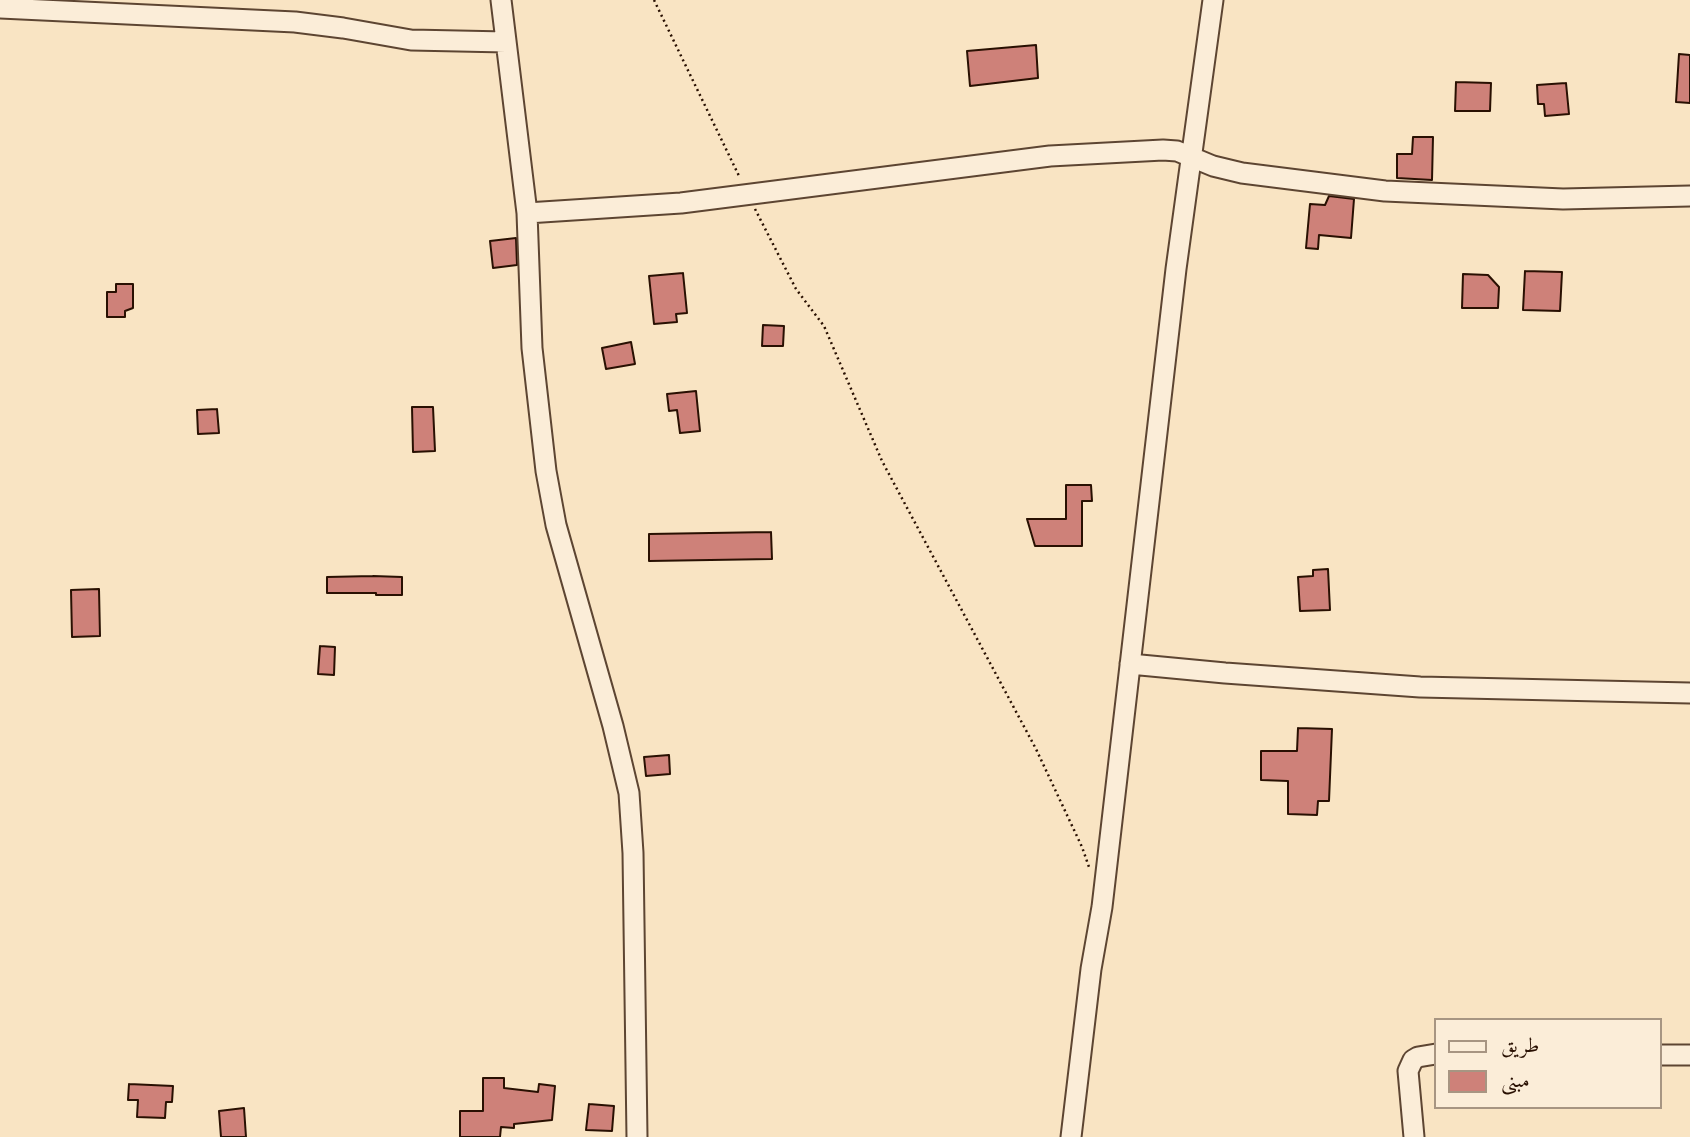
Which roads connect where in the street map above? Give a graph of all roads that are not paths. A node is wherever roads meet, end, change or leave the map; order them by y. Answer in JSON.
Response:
{"nodes":[{"id":1,"x":501,"y":0,"type":"edge"},
{"id":2,"x":1213,"y":0,"type":"edge"},
{"id":3,"x":0,"y":8,"type":"edge"},
{"id":4,"x":506,"y":42,"type":"junction"},
{"id":5,"x":1193,"y":156,"type":"junction"},
{"id":6,"x":1690,"y":196,"type":"edge"},
{"id":7,"x":527,"y":213,"type":"junction"},
{"id":8,"x":1130,"y":664,"type":"junction"},
{"id":9,"x":1690,"y":693,"type":"edge"},
{"id":10,"x":1434,"y":1054,"type":"edge"},
{"id":11,"x":1662,"y":1055,"type":"edge"},
{"id":12,"x":1690,"y":1055,"type":"edge"},
{"id":13,"x":637,"y":1137,"type":"edge"},
{"id":14,"x":1070,"y":1137,"type":"edge"},
{"id":15,"x":1414,"y":1137,"type":"edge"}],
"edges":[{"from":1,"to":4,"type":"street"},
{"from":2,"to":5,"type":"street"},
{"from":3,"to":4,"type":"street"},
{"from":4,"to":7,"type":"street"},
{"from":5,"to":6,"type":"street"},
{"from":5,"to":7,"type":"street"},
{"from":5,"to":8,"type":"street"},
{"from":7,"to":13,"type":"street"},
{"from":8,"to":9,"type":"street"},
{"from":8,"to":14,"type":"street"},
{"from":10,"to":15,"type":"street"},
{"from":11,"to":12,"type":"street"}]}
